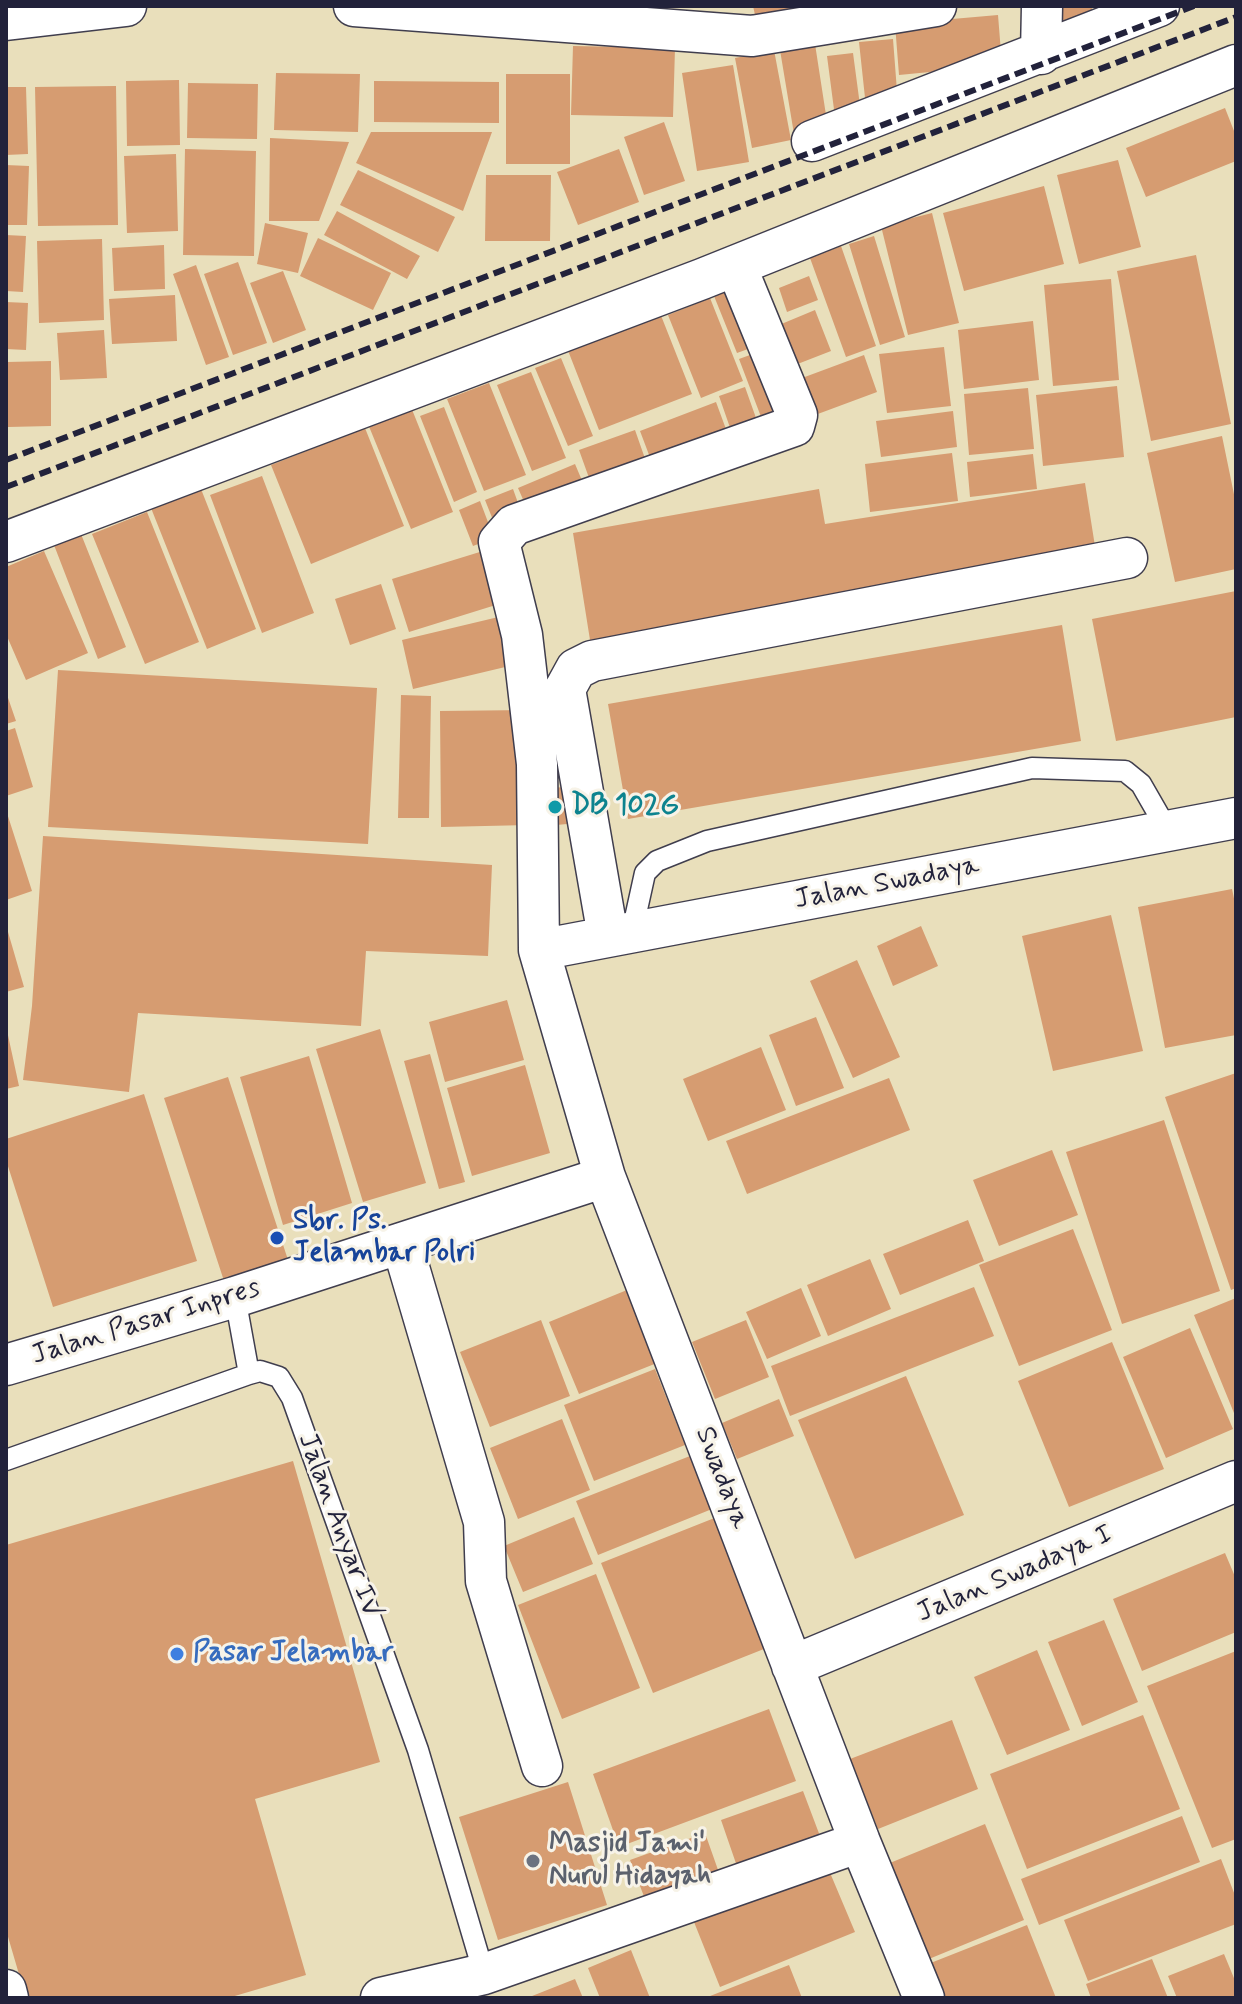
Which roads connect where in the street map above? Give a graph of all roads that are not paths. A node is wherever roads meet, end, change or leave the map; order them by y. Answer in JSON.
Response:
{"nodes":[{"id":1,"x":126,"y":6,"type":"edge"},
{"id":2,"x":354,"y":6,"type":"edge"},
{"id":3,"x":936,"y":6,"type":"edge"},
{"id":4,"x":1042,"y":6,"type":"edge"},
{"id":5,"x":1159,"y":6,"type":"edge"},
{"id":6,"x":6,"y":20,"type":"edge"},
{"id":7,"x":1041,"y":54,"type":"junction"},
{"id":8,"x":1236,"y":65,"type":"edge"},
{"id":9,"x":812,"y":141,"type":"dead end"},
{"id":10,"x":736,"y":266,"type":"junction"},
{"id":11,"x":6,"y":542,"type":"edge"},
{"id":12,"x":1127,"y":558,"type":"dead end"},
{"id":13,"x":1236,"y":818,"type":"edge"},
{"id":14,"x":1168,"y":831,"type":"junction"},
{"id":15,"x":620,"y":934,"type":"junction"},
{"id":16,"x":539,"y":950,"type":"junction"},
{"id":17,"x":605,"y":1177,"type":"junction"},
{"id":18,"x":402,"y":1244,"type":"junction"},
{"id":19,"x":235,"y":1297,"type":"junction"},
{"id":20,"x":6,"y":1365,"type":"edge"},
{"id":21,"x":249,"y":1374,"type":"junction"},
{"id":22,"x":6,"y":1460,"type":"edge"},
{"id":23,"x":1236,"y":1481,"type":"edge"},
{"id":24,"x":792,"y":1666,"type":"junction"},
{"id":25,"x":542,"y":1766,"type":"dead end"},
{"id":26,"x":860,"y":1842,"type":"junction"},
{"id":27,"x":489,"y":1986,"type":"edge"},
{"id":28,"x":6,"y":1990,"type":"edge"},
{"id":29,"x":8,"y":1998,"type":"edge"},
{"id":30,"x":381,"y":1998,"type":"edge"},
{"id":31,"x":924,"y":1998,"type":"edge"}],
"edges":[{"from":1,"to":6,"type":"street"},
{"from":2,"to":3,"type":"street"},
{"from":4,"to":7,"type":"street"},
{"from":5,"to":7,"type":"street"},
{"from":7,"to":9,"type":"street"},
{"from":8,"to":10,"type":"street"},
{"from":10,"to":11,"type":"street"},
{"from":10,"to":16,"type":"street","name":"Swadaya"},
{"from":12,"to":15,"type":"street"},
{"from":13,"to":14,"type":"street","name":"Jalan Swadaya"},
{"from":14,"to":15,"type":"street","name":"Jalan Swadaya"},
{"from":14,"to":15,"type":"lane"},
{"from":15,"to":16,"type":"street","name":"Jalan Swadaya"},
{"from":16,"to":17,"type":"street","name":"Swadaya"},
{"from":17,"to":18,"type":"street","name":"Jalan Pasar Inpres"},
{"from":17,"to":24,"type":"street","name":"Swadaya"},
{"from":18,"to":19,"type":"street","name":"Jalan Pasar Inpres"},
{"from":18,"to":25,"type":"street"},
{"from":19,"to":20,"type":"street","name":"Jalan Pasar Inpres"},
{"from":19,"to":21,"type":"lane"},
{"from":21,"to":22,"type":"lane"},
{"from":21,"to":27,"type":"lane","name":"Jalan Anyar IV"},
{"from":23,"to":24,"type":"street","name":"Jalan Swadaya I"},
{"from":24,"to":26,"type":"street","name":"Swadaya"},
{"from":26,"to":27,"type":"street"},
{"from":26,"to":31,"type":"street","name":"Swadaya"},
{"from":27,"to":30,"type":"street"},
{"from":28,"to":29,"type":"street"}]}
